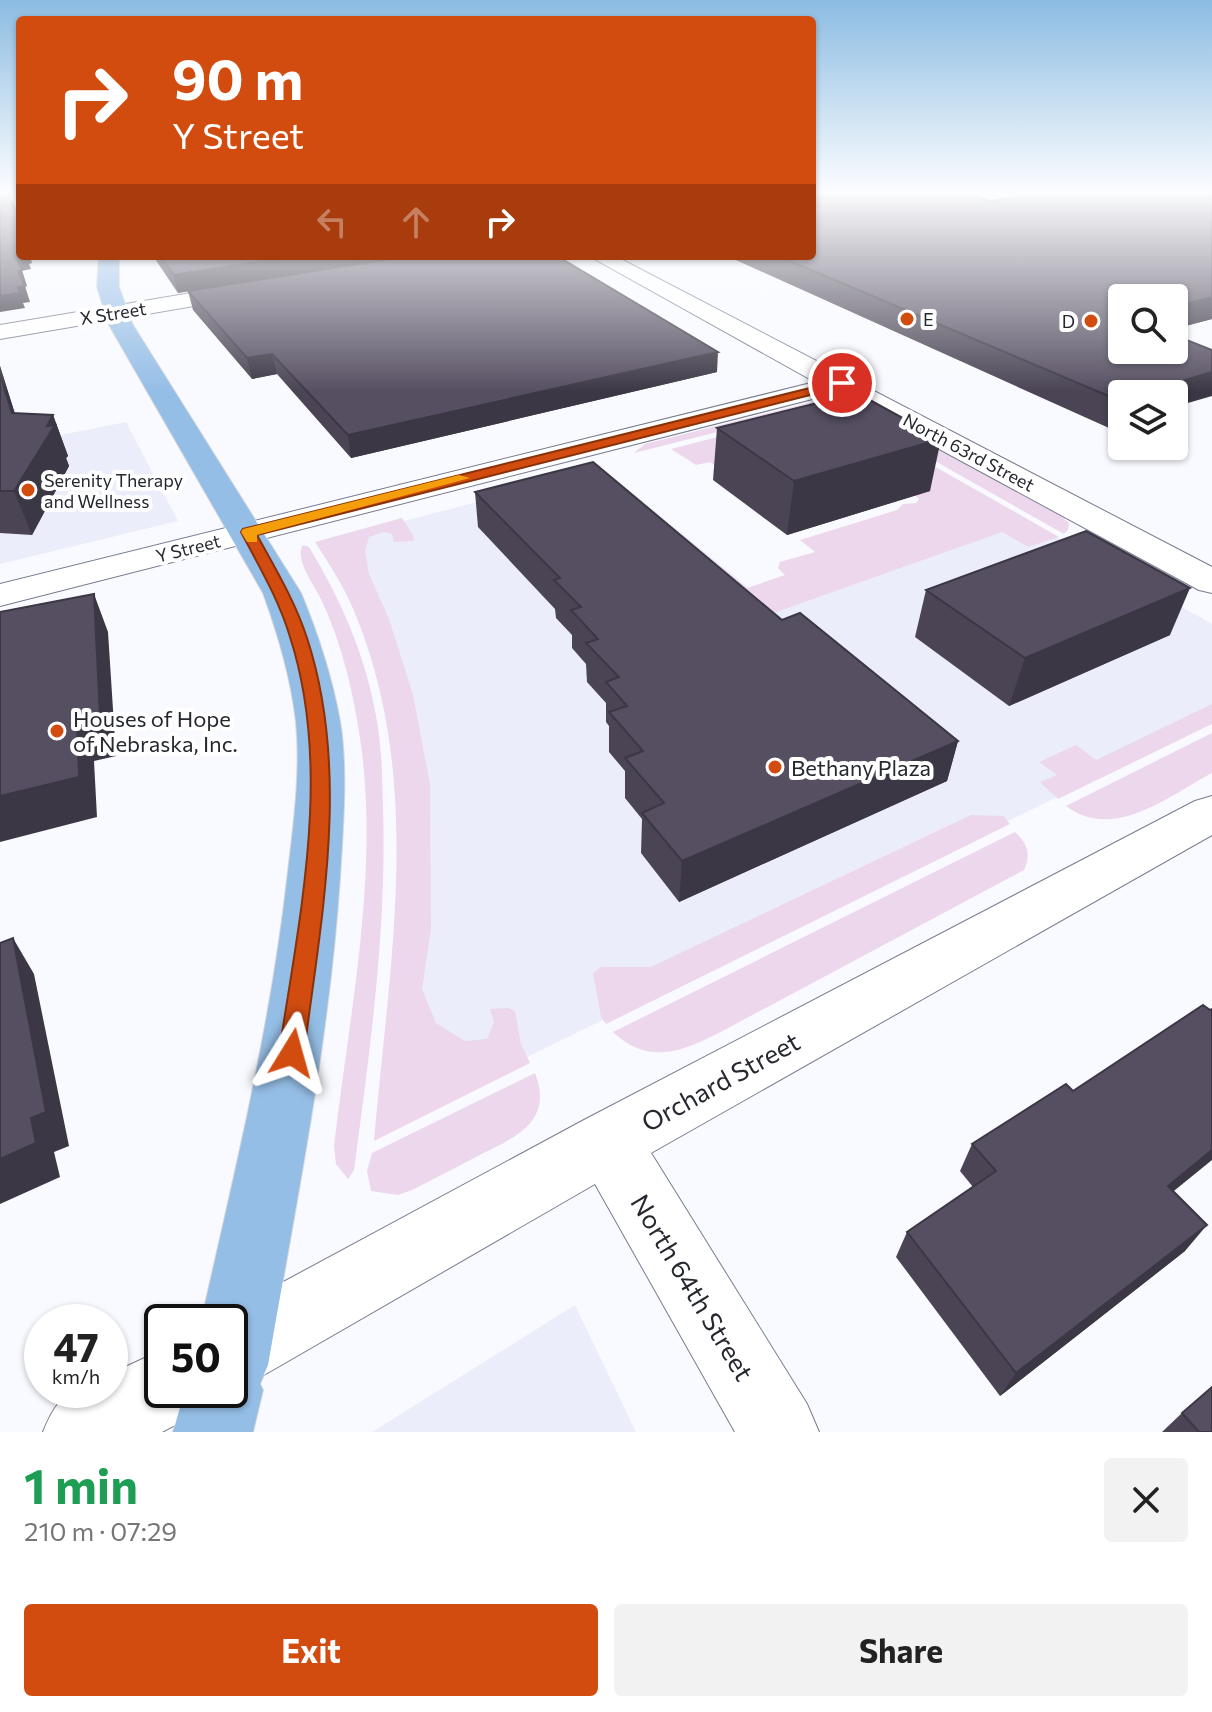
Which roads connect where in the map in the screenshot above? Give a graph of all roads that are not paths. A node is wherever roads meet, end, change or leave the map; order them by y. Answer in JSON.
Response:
{"nodes":[{"id":1,"x":109,"y":260,"type":"edge"},
{"id":2,"x":607,"y":260,"type":"edge"},
{"id":3,"x":269,"y":287,"type":"edge"},
{"id":4,"x":116,"y":313,"type":"junction"},
{"id":5,"x":0,"y":332,"type":"edge"},
{"id":6,"x":842,"y":383,"type":"junction"},
{"id":7,"x":248,"y":532,"type":"junction"},
{"id":8,"x":1212,"y":582,"type":"edge"},
{"id":9,"x":0,"y":595,"type":"edge"},
{"id":10,"x":1212,"y":813,"type":"edge"},
{"id":11,"x":607,"y":1142,"type":"junction"},
{"id":12,"x":241,"y":1304,"type":"edge"},
{"id":13,"x":248,"y":1353,"type":"edge"},
{"id":14,"x":144,"y":1399,"type":"edge"},
{"id":15,"x":219,"y":1408,"type":"edge"},
{"id":16,"x":83,"y":1432,"type":"edge"},
{"id":17,"x":213,"y":1432,"type":"edge"},
{"id":18,"x":779,"y":1432,"type":"edge"}],
"edges":[{"from":1,"to":4,"type":"main road"},
{"from":2,"to":6,"type":"street","name":"North 63rd Street"},
{"from":3,"to":4,"type":"street","name":"X Street"},
{"from":4,"to":5,"type":"street","name":"X Street"},
{"from":4,"to":7,"type":"main road"},
{"from":6,"to":7,"type":"street","name":"Y Street"},
{"from":6,"to":8,"type":"street","name":"North 63rd Street"},
{"from":7,"to":9,"type":"street","name":"Y Street"},
{"from":7,"to":12,"type":"main road"},
{"from":10,"to":11,"type":"street","name":"Orchard Street"},
{"from":11,"to":13,"type":"street","name":"Orchard Street"},
{"from":11,"to":18,"type":"street","name":"North 64th Street"},
{"from":14,"to":16,"type":"street"},
{"from":15,"to":17,"type":"main road"}]}
